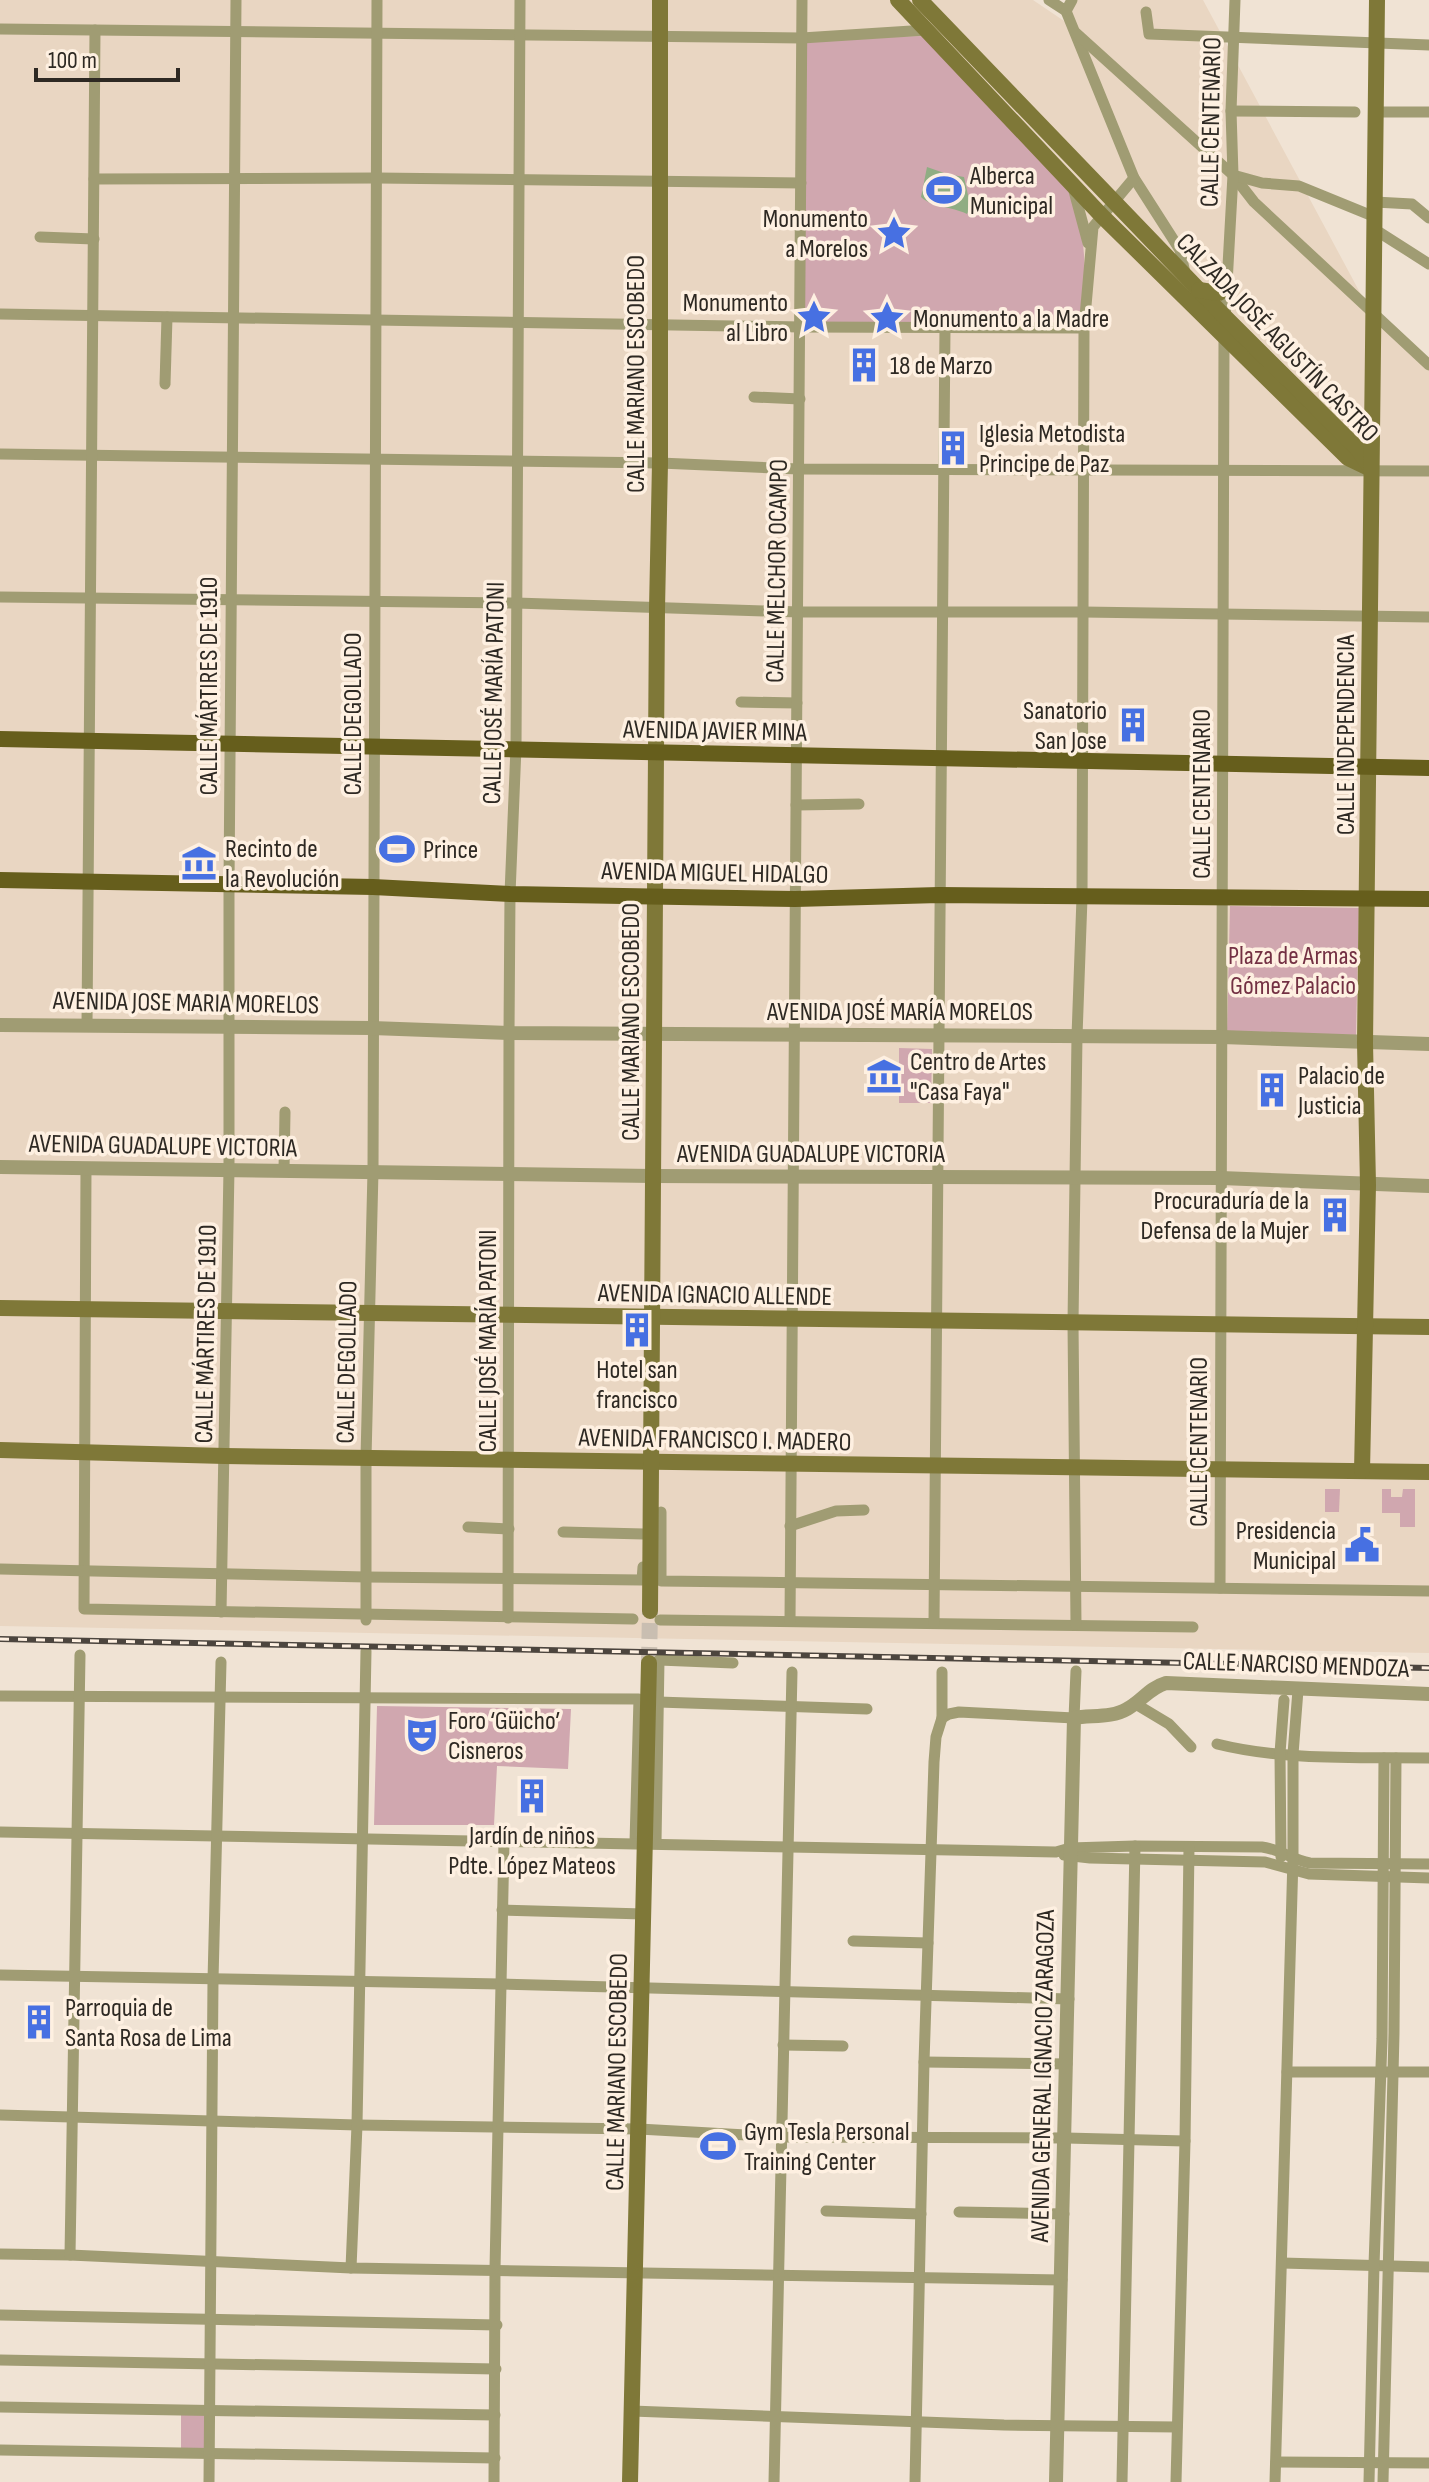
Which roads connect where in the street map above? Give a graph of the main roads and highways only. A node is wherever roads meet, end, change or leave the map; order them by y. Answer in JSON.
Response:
{"nodes":[{"id":1,"x":660,"y":0,"type":"edge"},
{"id":2,"x":898,"y":0,"type":"edge"},
{"id":3,"x":920,"y":0,"type":"edge"},
{"id":4,"x":1377,"y":0,"type":"edge"},
{"id":5,"x":1192,"y":283,"type":"junction"},
{"id":6,"x":1226,"y":287,"type":"road end"},
{"id":7,"x":1247,"y":339,"type":"junction"},
{"id":8,"x":1244,"y":357,"type":"junction"},
{"id":9,"x":1371,"y":469,"type":"junction"},
{"id":10,"x":0,"y":739,"type":"edge"},
{"id":11,"x":657,"y":754,"type":"junction"},
{"id":12,"x":1368,"y":767,"type":"junction"},
{"id":13,"x":1429,"y":768,"type":"edge"},
{"id":14,"x":0,"y":880,"type":"edge"},
{"id":15,"x":655,"y":896,"type":"junction"},
{"id":16,"x":1369,"y":899,"type":"junction"},
{"id":17,"x":1429,"y":899,"type":"edge"},
{"id":18,"x":0,"y":1308,"type":"edge"},
{"id":19,"x":653,"y":1318,"type":"junction"},
{"id":20,"x":1365,"y":1326,"type":"junction"},
{"id":21,"x":1429,"y":1327,"type":"edge"},
{"id":22,"x":0,"y":1450,"type":"edge"},
{"id":23,"x":648,"y":1462,"type":"junction"},
{"id":24,"x":1362,"y":1471,"type":"junction"},
{"id":25,"x":1429,"y":1472,"type":"edge"},
{"id":26,"x":655,"y":1616,"type":"tunnel mouth"},
{"id":27,"x":654,"y":1661,"type":"tunnel mouth"},
{"id":28,"x":630,"y":2482,"type":"edge"}],
"edges":[{"from":1,"to":11,"type":"main road","name":"CALLE MARIANO ESCOBEDO"},
{"from":2,"to":8,"type":"main road","name":"CALZADA JOSÉ AGUSTÍN CASTRO"},
{"from":3,"to":5,"type":"main road","name":"CALZADA JOSÉ AGUSTÍN CASTRO"},
{"from":4,"to":9,"type":"main road","name":"CALLE INDEPENDENCIA"},
{"from":5,"to":6,"type":"main road"},
{"from":5,"to":7,"type":"main road","name":"CALZADA JOSÉ AGUSTÍN CASTRO"},
{"from":7,"to":8,"type":"main road"},
{"from":7,"to":9,"type":"main road","name":"CALZADA JOSÉ AGUSTÍN CASTRO"},
{"from":8,"to":9,"type":"main road","name":"CALZADA JOSÉ AGUSTÍN CASTRO"},
{"from":9,"to":12,"type":"main road","name":"CALLE INDEPENDENCIA"},
{"from":10,"to":11,"type":"main road","name":"AVENIDA JAVIER MINA"},
{"from":11,"to":12,"type":"main road","name":"AVENIDA JAVIER MINA"},
{"from":11,"to":15,"type":"main road","name":"CALLE MARIANO ESCOBEDO"},
{"from":12,"to":13,"type":"main road","name":"AVENIDA JAVIER MINA"},
{"from":12,"to":16,"type":"main road","name":"CALLE INDEPENDENCIA"},
{"from":14,"to":15,"type":"main road","name":"AVENIDA MIGUEL HIDALGO"},
{"from":15,"to":16,"type":"main road","name":"AVENIDA MIGUEL HIDALGO"},
{"from":15,"to":19,"type":"main road","name":"CALLE MARIANO ESCOBEDO"},
{"from":16,"to":17,"type":"main road","name":"AVENIDA MIGUEL HIDALGO"},
{"from":16,"to":20,"type":"main road","name":"CALLE INDEPENDENCIA"},
{"from":18,"to":19,"type":"main road","name":"AVENIDA IGNACIO ALLENDE"},
{"from":19,"to":20,"type":"main road","name":"AVENIDA IGNACIO ALLENDE"},
{"from":19,"to":23,"type":"main road","name":"CALLE MARIANO ESCOBEDO"},
{"from":20,"to":21,"type":"main road","name":"AVENIDA IGNACIO ALLENDE"},
{"from":20,"to":24,"type":"main road","name":"CALLE INDEPENDENCIA"},
{"from":22,"to":23,"type":"main road","name":"AVENIDA FRANCISCO I. MADERO"},
{"from":23,"to":24,"type":"main road","name":"AVENIDA FRANCISCO I. MADERO"},
{"from":23,"to":26,"type":"main road","name":"CALLE MARIANO ESCOBEDO"},
{"from":24,"to":25,"type":"main road","name":"AVENIDA FRANCISCO I. MADERO"},
{"from":27,"to":28,"type":"main road","name":"CALLE MARIANO ESCOBEDO"}]}
